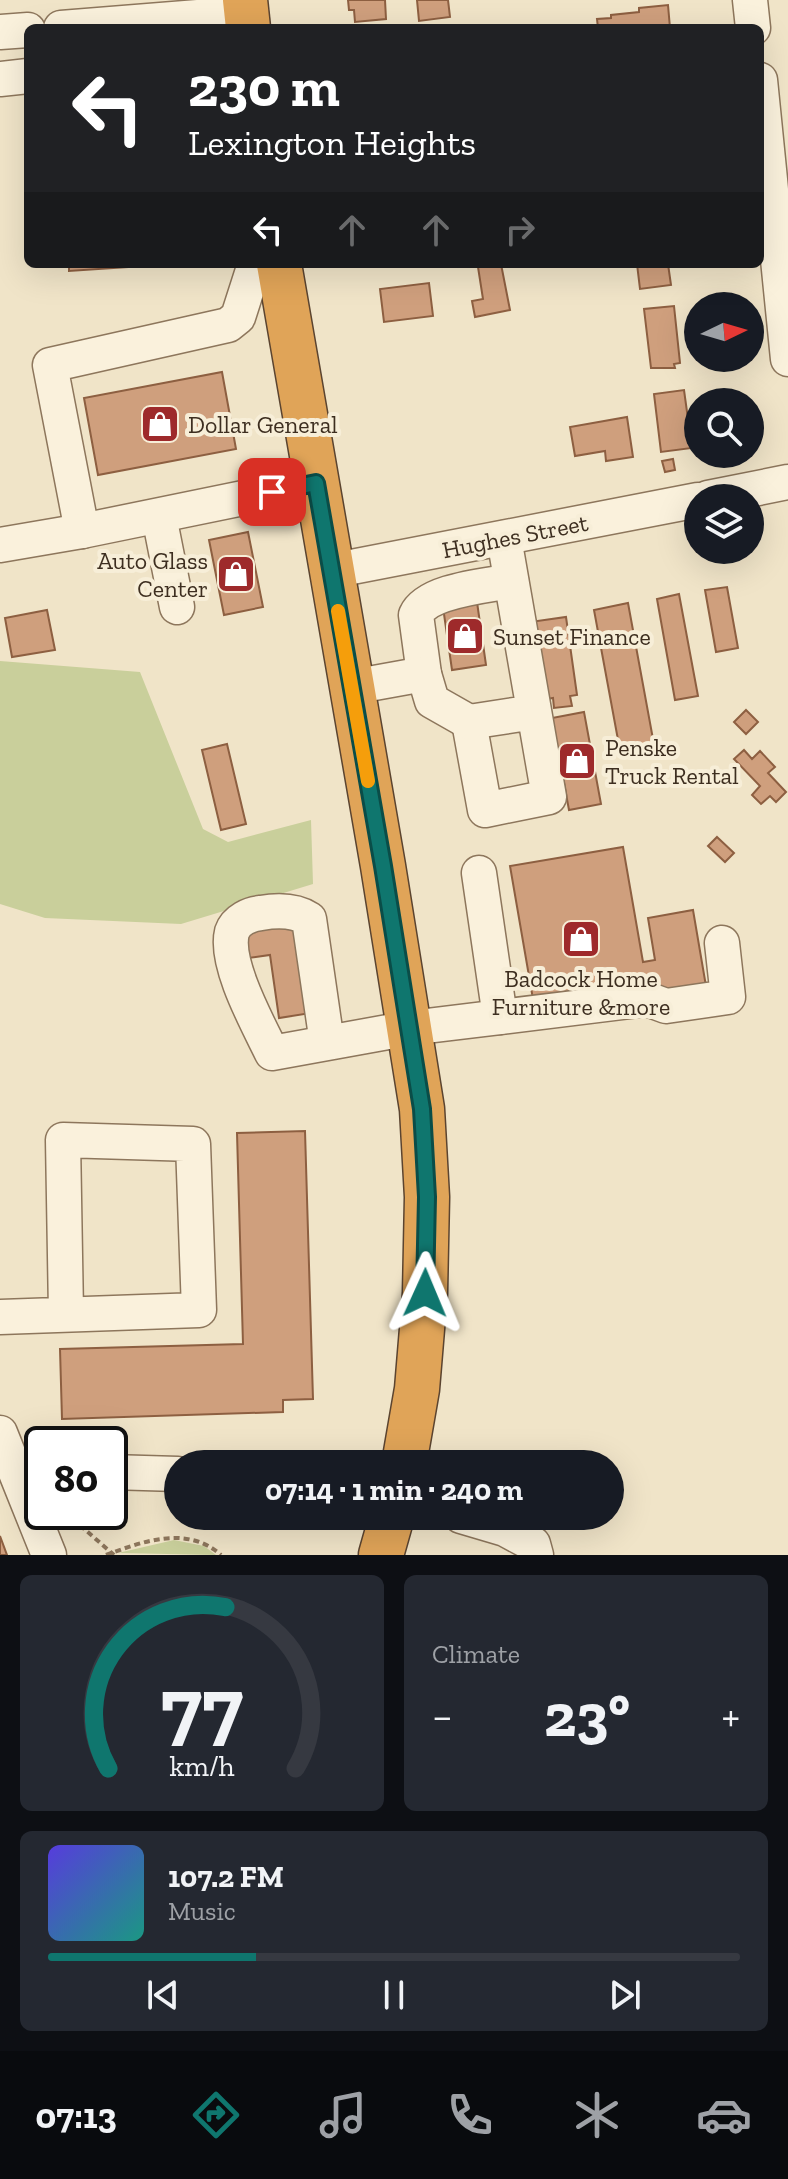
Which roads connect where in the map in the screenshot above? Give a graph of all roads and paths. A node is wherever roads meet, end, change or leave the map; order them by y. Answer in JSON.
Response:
{"nodes":[{"id":1,"x":67,"y":0,"type":"edge"},
{"id":2,"x":750,"y":0,"type":"edge"},
{"id":3,"x":247,"y":14,"type":"edge"},
{"id":4,"x":123,"y":17,"type":"edge"},
{"id":5,"x":67,"y":24,"type":"edge"},
{"id":6,"x":87,"y":24,"type":"edge"},
{"id":7,"x":753,"y":24,"type":"edge"},
{"id":8,"x":24,"y":30,"type":"edge"},
{"id":9,"x":0,"y":32,"type":"edge"},
{"id":10,"x":24,"y":76,"type":"edge"},
{"id":11,"x":0,"y":79,"type":"edge"},
{"id":12,"x":764,"y":120,"type":"edge"},
{"id":13,"x":254,"y":268,"type":"edge"},
{"id":14,"x":280,"y":268,"type":"edge"},
{"id":15,"x":788,"y":359,"type":"edge"},
{"id":16,"x":788,"y":482,"type":"edge"},
{"id":17,"x":316,"y":483,"type":"junction"},
{"id":18,"x":764,"y":487,"type":"edge"},
{"id":19,"x":684,"y":503,"type":"edge"},
{"id":20,"x":159,"y":516,"type":"junction"},
{"id":21,"x":82,"y":531,"type":"junction"},
{"id":22,"x":504,"y":538,"type":"junction"},
{"id":23,"x":0,"y":545,"type":"edge"},
{"id":24,"x":331,"y":571,"type":"junction"},
{"id":25,"x":511,"y":581,"type":"junction"},
{"id":26,"x":177,"y":607,"type":"dead end"},
{"id":27,"x":424,"y":674,"type":"junction"},
{"id":28,"x":352,"y":687,"type":"junction"},
{"id":29,"x":534,"y":712,"type":"junction"},
{"id":30,"x":469,"y":722,"type":"junction"},
{"id":31,"x":479,"y":873,"type":"dead end"},
{"id":32,"x":722,"y":943,"type":"dead end"},
{"id":33,"x":500,"y":1017,"type":"junction"},
{"id":34,"x":410,"y":1028,"type":"junction"},
{"id":35,"x":327,"y":1043,"type":"dead end"},
{"id":36,"x":66,"y":1313,"type":"junction"},
{"id":37,"x":0,"y":1317,"type":"edge"},
{"id":38,"x":0,"y":1433,"type":"edge"},
{"id":39,"x":406,"y":1450,"type":"edge"},
{"id":40,"x":19,"y":1471,"type":"edge"},
{"id":41,"x":128,"y":1473,"type":"edge"},
{"id":42,"x":164,"y":1474,"type":"edge"},
{"id":43,"x":85,"y":1530,"type":"edge"},
{"id":44,"x":388,"y":1530,"type":"edge"},
{"id":45,"x":507,"y":1530,"type":"edge"},
{"id":46,"x":111,"y":1554,"type":"edge"},
{"id":47,"x":49,"y":1555,"type":"edge"},
{"id":48,"x":221,"y":1555,"type":"edge"},
{"id":49,"x":381,"y":1555,"type":"edge"},
{"id":50,"x":536,"y":1555,"type":"edge"}],
"edges":[{"from":1,"to":5,"type":"street"},
{"from":2,"to":7,"type":"street"},
{"from":3,"to":4,"type":"street"},
{"from":4,"to":6,"type":"street"},
{"from":8,"to":9,"type":"street"},
{"from":10,"to":11,"type":"street"},
{"from":12,"to":15,"type":"street"},
{"from":13,"to":21,"type":"street"},
{"from":14,"to":17,"type":"highway"},
{"from":16,"to":18,"type":"street"},
{"from":17,"to":20,"type":"street"},
{"from":17,"to":24,"type":"highway"},
{"from":19,"to":22,"type":"street","name":"Hughes Street"},
{"from":20,"to":21,"type":"street"},
{"from":20,"to":26,"type":"street"},
{"from":21,"to":23,"type":"street"},
{"from":22,"to":24,"type":"street","name":"Hughes Street"},
{"from":22,"to":25,"type":"street"},
{"from":24,"to":28,"type":"highway"},
{"from":25,"to":27,"type":"street"},
{"from":25,"to":29,"type":"street"},
{"from":27,"to":28,"type":"street"},
{"from":27,"to":30,"type":"street"},
{"from":28,"to":34,"type":"highway"},
{"from":29,"to":30,"type":"street"},
{"from":29,"to":30,"type":"street"},
{"from":31,"to":33,"type":"street"},
{"from":32,"to":33,"type":"street"},
{"from":33,"to":34,"type":"street"},
{"from":34,"to":35,"type":"street"},
{"from":34,"to":39,"type":"highway"},
{"from":36,"to":36,"type":"street"},
{"from":36,"to":37,"type":"street"},
{"from":38,"to":40,"type":"street"},
{"from":40,"to":47,"type":"street"},
{"from":41,"to":42,"type":"street"},
{"from":43,"to":46,"type":"path"},
{"from":44,"to":49,"type":"highway"},
{"from":45,"to":50,"type":"street"},
{"from":46,"to":48,"type":"path"}]}
